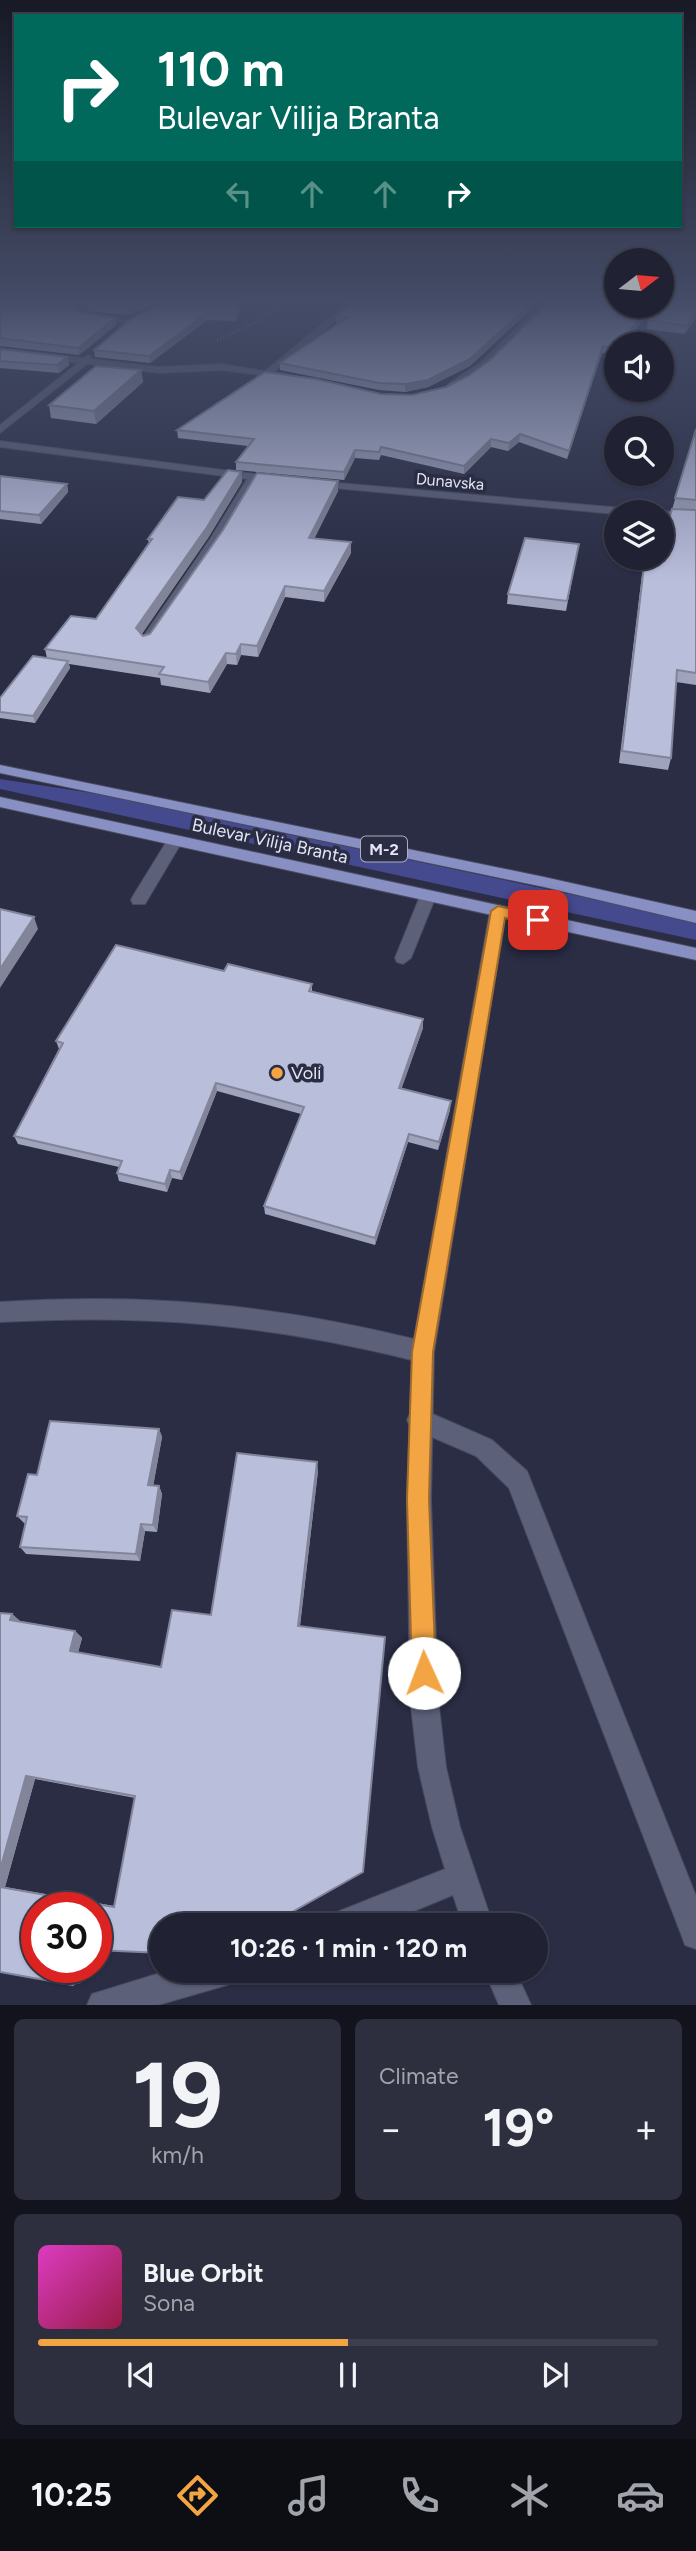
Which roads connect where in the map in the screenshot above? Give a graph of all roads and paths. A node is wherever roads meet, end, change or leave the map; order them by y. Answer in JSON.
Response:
{"nodes":[{"id":1,"x":44,"y":395,"type":"edge"},
{"id":2,"x":0,"y":430,"type":"edge"},
{"id":3,"x":0,"y":444,"type":"edge"},
{"id":4,"x":253,"y":478,"type":"junction"},
{"id":5,"x":291,"y":481,"type":"edge"},
{"id":6,"x":303,"y":483,"type":"edge"},
{"id":7,"x":604,"y":509,"type":"edge"},
{"id":8,"x":674,"y":515,"type":"edge"},
{"id":9,"x":696,"y":516,"type":"edge"},
{"id":10,"x":146,"y":641,"type":"edge"},
{"id":11,"x":0,"y":769,"type":"edge"},
{"id":12,"x":0,"y":802,"type":"edge"},
{"id":13,"x":175,"y":840,"type":"junction"},
{"id":14,"x":428,"y":896,"type":"junction"},
{"id":15,"x":139,"y":900,"type":"dead end"},
{"id":16,"x":498,"y":911,"type":"junction"},
{"id":17,"x":696,"y":917,"type":"edge"},
{"id":18,"x":696,"y":954,"type":"edge"},
{"id":19,"x":403,"y":958,"type":"dead end"},
{"id":20,"x":0,"y":1312,"type":"edge"},
{"id":21,"x":423,"y":1352,"type":"junction"},
{"id":22,"x":419,"y":1420,"type":"junction"},
{"id":23,"x":462,"y":1877,"type":"junction"},
{"id":24,"x":373,"y":1913,"type":"edge"},
{"id":25,"x":474,"y":1913,"type":"edge"},
{"id":26,"x":696,"y":1934,"type":"edge"},
{"id":27,"x":181,"y":1983,"type":"edge"},
{"id":28,"x":505,"y":1983,"type":"edge"},
{"id":29,"x":103,"y":2005,"type":"edge"},
{"id":30,"x":515,"y":2005,"type":"edge"}],
"edges":[{"from":1,"to":2,"type":"street"},
{"from":3,"to":4,"type":"street"},
{"from":4,"to":5,"type":"street"},
{"from":4,"to":10,"type":"street"},
{"from":6,"to":7,"type":"street","name":"Dunavska"},
{"from":8,"to":9,"type":"street"},
{"from":11,"to":17,"type":"main road","name":"Bulevar Vilija Branta","number":"M-2"},
{"from":12,"to":13,"type":"main road","name":"Bulevar Vilija Branta","number":"M-2"},
{"from":13,"to":14,"type":"main road","name":"Bulevar Vilija Branta","number":"M-2"},
{"from":13,"to":15,"type":"street"},
{"from":14,"to":16,"type":"main road","name":"Bulevar Vilija Branta","number":"M-2"},
{"from":14,"to":19,"type":"street"},
{"from":16,"to":18,"type":"main road","name":"Bulevar Vilija Branta","number":"M-2"},
{"from":16,"to":21,"type":"street"},
{"from":20,"to":21,"type":"street"},
{"from":21,"to":22,"type":"street"},
{"from":22,"to":23,"type":"street"},
{"from":22,"to":26,"type":"street"},
{"from":23,"to":24,"type":"street"},
{"from":23,"to":25,"type":"street"},
{"from":27,"to":29,"type":"street"},
{"from":28,"to":30,"type":"street"}]}
